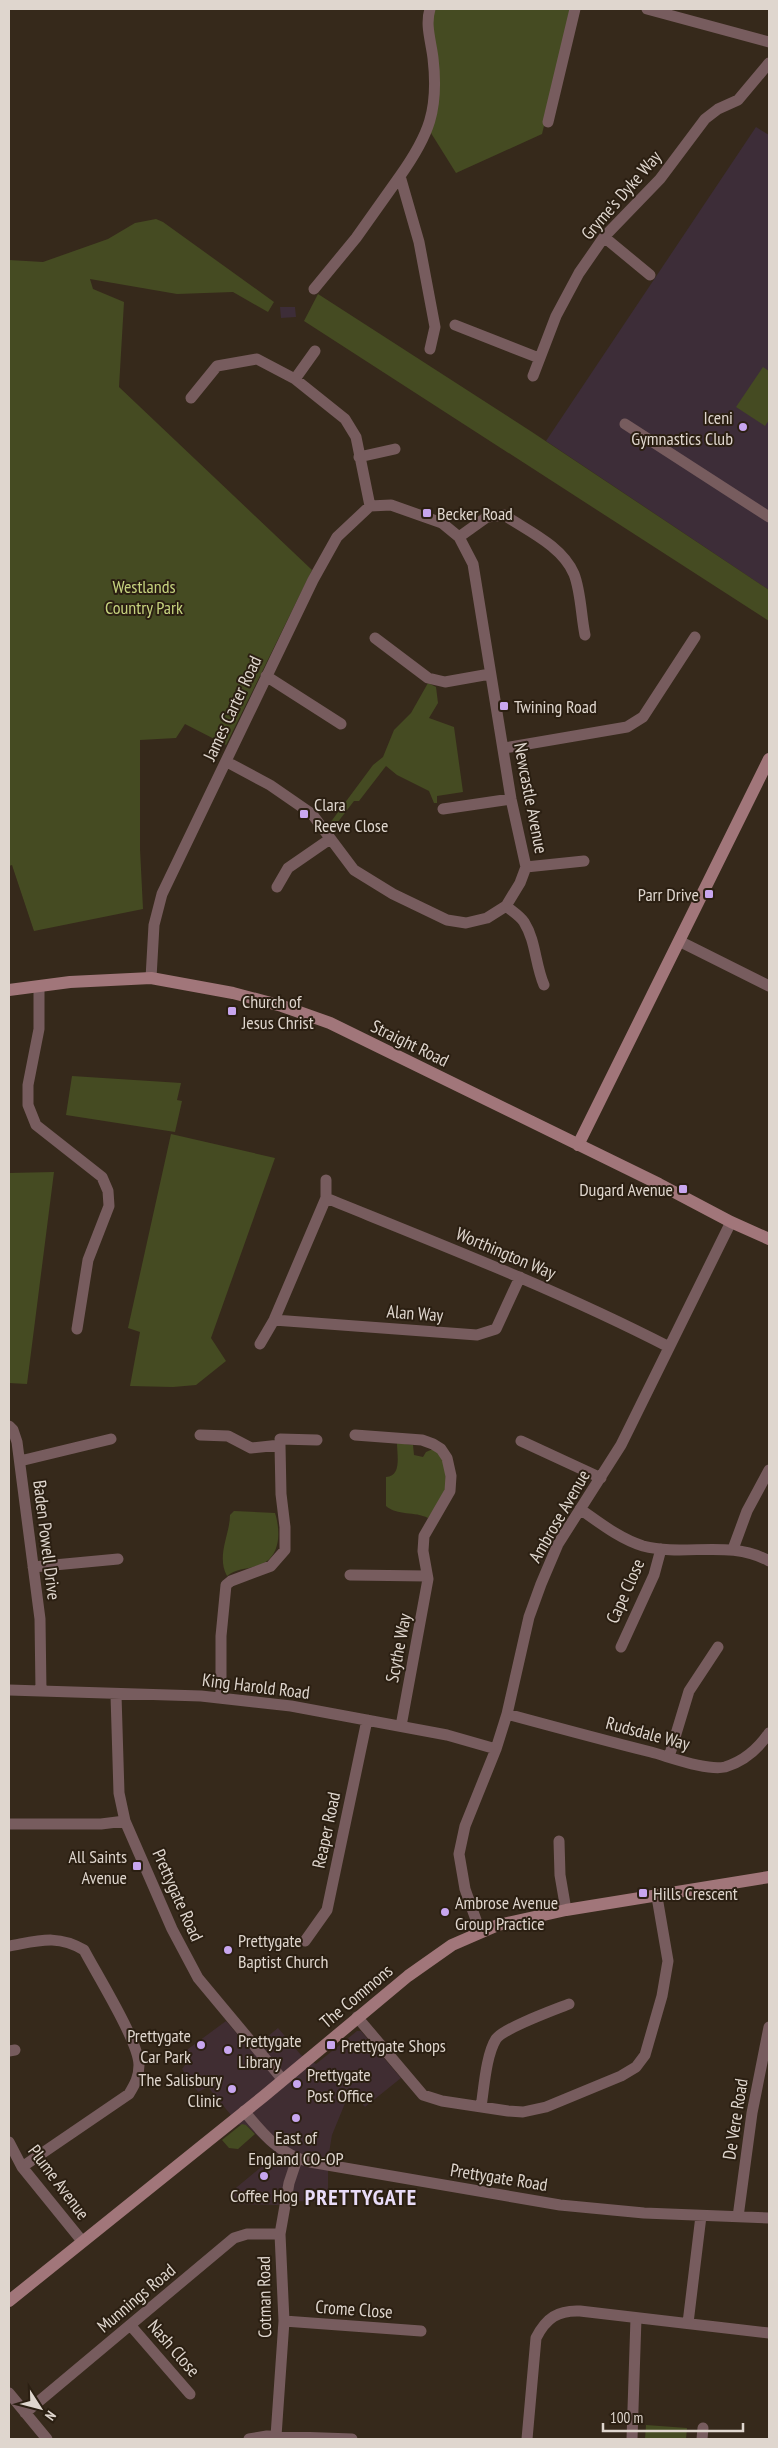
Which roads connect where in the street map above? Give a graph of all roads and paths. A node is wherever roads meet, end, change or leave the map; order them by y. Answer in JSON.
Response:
{"nodes":[{"id":1,"x":430,"y":9,"type":"edge"},
{"id":2,"x":575,"y":9,"type":"edge"},
{"id":3,"x":647,"y":9,"type":"edge"},
{"id":4,"x":769,"y":42,"type":"edge"},
{"id":5,"x":769,"y":63,"type":"edge"},
{"id":6,"x":548,"y":122,"type":"dead end"},
{"id":7,"x":400,"y":176,"type":"junction"},
{"id":8,"x":604,"y":237,"type":"junction"},
{"id":9,"x":650,"y":275,"type":"dead end"},
{"id":10,"x":314,"y":289,"type":"dead end"},
{"id":11,"x":455,"y":325,"type":"dead end"},
{"id":12,"x":430,"y":349,"type":"dead end"},
{"id":13,"x":315,"y":351,"type":"dead end"},
{"id":14,"x":539,"y":358,"type":"junction"},
{"id":15,"x":533,"y":376,"type":"dead end"},
{"id":16,"x":295,"y":379,"type":"junction"},
{"id":17,"x":191,"y":398,"type":"dead end"},
{"id":18,"x":625,"y":424,"type":"dead end"},
{"id":19,"x":395,"y":449,"type":"dead end"},
{"id":20,"x":359,"y":457,"type":"junction"},
{"id":21,"x":370,"y":506,"type":"junction"},
{"id":22,"x":769,"y":517,"type":"edge"},
{"id":23,"x":459,"y":538,"type":"junction"},
{"id":24,"x":584,"y":635,"type":"dead end"},
{"id":25,"x":374,"y":638,"type":"dead end"},
{"id":26,"x":695,"y":638,"type":"dead end"},
{"id":27,"x":490,"y":674,"type":"junction"},
{"id":28,"x":266,"y":676,"type":"junction"},
{"id":29,"x":341,"y":724,"type":"dead end"},
{"id":30,"x":504,"y":748,"type":"junction"},
{"id":31,"x":769,"y":759,"type":"edge"},
{"id":32,"x":227,"y":762,"type":"junction"},
{"id":33,"x":511,"y":798,"type":"junction"},
{"id":34,"x":443,"y":810,"type":"dead end"},
{"id":35,"x":330,"y":839,"type":"junction"},
{"id":36,"x":584,"y":861,"type":"dead end"},
{"id":37,"x":526,"y":867,"type":"junction"},
{"id":38,"x":277,"y":887,"type":"dead end"},
{"id":39,"x":506,"y":906,"type":"junction"},
{"id":40,"x":679,"y":941,"type":"junction"},
{"id":41,"x":151,"y":978,"type":"junction"},
{"id":42,"x":544,"y":985,"type":"dead end"},
{"id":43,"x":769,"y":986,"type":"edge"},
{"id":44,"x":39,"y":988,"type":"junction"},
{"id":45,"x":9,"y":990,"type":"edge"},
{"id":46,"x":578,"y":1145,"type":"junction"},
{"id":47,"x":326,"y":1180,"type":"dead end"},
{"id":48,"x":326,"y":1198,"type":"junction"},
{"id":49,"x":731,"y":1222,"type":"junction"},
{"id":50,"x":769,"y":1239,"type":"edge"},
{"id":51,"x":520,"y":1277,"type":"junction"},
{"id":52,"x":274,"y":1320,"type":"junction"},
{"id":53,"x":77,"y":1328,"type":"dead end"},
{"id":54,"x":260,"y":1344,"type":"dead end"},
{"id":55,"x":669,"y":1347,"type":"junction"},
{"id":56,"x":9,"y":1426,"type":"edge"},
{"id":57,"x":200,"y":1435,"type":"dead end"},
{"id":58,"x":355,"y":1435,"type":"dead end"},
{"id":59,"x":111,"y":1439,"type":"dead end"},
{"id":60,"x":280,"y":1439,"type":"junction"},
{"id":61,"x":318,"y":1440,"type":"dead end"},
{"id":62,"x":521,"y":1441,"type":"dead end"},
{"id":63,"x":20,"y":1461,"type":"junction"},
{"id":64,"x":769,"y":1470,"type":"edge"},
{"id":65,"x":601,"y":1478,"type":"junction"},
{"id":66,"x":580,"y":1509,"type":"junction"},
{"id":67,"x":661,"y":1549,"type":"junction"},
{"id":68,"x":733,"y":1549,"type":"junction"},
{"id":69,"x":118,"y":1559,"type":"dead end"},
{"id":70,"x":769,"y":1561,"type":"edge"},
{"id":71,"x":33,"y":1567,"type":"junction"},
{"id":72,"x":350,"y":1575,"type":"dead end"},
{"id":73,"x":428,"y":1576,"type":"junction"},
{"id":74,"x":621,"y":1647,"type":"dead end"},
{"id":75,"x":718,"y":1647,"type":"dead end"},
{"id":76,"x":9,"y":1690,"type":"edge"},
{"id":77,"x":41,"y":1691,"type":"junction"},
{"id":78,"x":116,"y":1695,"type":"junction"},
{"id":79,"x":221,"y":1698,"type":"junction"},
{"id":80,"x":507,"y":1714,"type":"junction"},
{"id":81,"x":367,"y":1720,"type":"junction"},
{"id":82,"x":401,"y":1726,"type":"junction"},
{"id":83,"x":769,"y":1733,"type":"edge"},
{"id":84,"x":496,"y":1749,"type":"junction"},
{"id":85,"x":669,"y":1757,"type":"junction"},
{"id":86,"x":125,"y":1821,"type":"junction"},
{"id":87,"x":9,"y":1824,"type":"edge"},
{"id":88,"x":559,"y":1841,"type":"dead end"},
{"id":89,"x":769,"y":1877,"type":"edge"},
{"id":90,"x":657,"y":1897,"type":"junction"},
{"id":91,"x":566,"y":1910,"type":"junction"},
{"id":92,"x":480,"y":1931,"type":"junction"},
{"id":93,"x":305,"y":1941,"type":"dead end"},
{"id":94,"x":9,"y":1946,"type":"edge"},
{"id":95,"x":569,"y":2004,"type":"dead end"},
{"id":96,"x":357,"y":2017,"type":"junction"},
{"id":97,"x":769,"y":2027,"type":"edge"},
{"id":98,"x":283,"y":2080,"type":"junction"},
{"id":99,"x":481,"y":2107,"type":"junction"},
{"id":100,"x":244,"y":2112,"type":"junction"},
{"id":101,"x":9,"y":2142,"type":"edge"},
{"id":102,"x":297,"y":2159,"type":"junction"},
{"id":103,"x":22,"y":2167,"type":"junction"},
{"id":104,"x":701,"y":2216,"type":"junction"},
{"id":105,"x":738,"y":2217,"type":"junction"},
{"id":106,"x":769,"y":2218,"type":"edge"},
{"id":107,"x":280,"y":2234,"type":"junction"},
{"id":108,"x":82,"y":2241,"type":"junction"},
{"id":109,"x":9,"y":2301,"type":"edge"},
{"id":110,"x":636,"y":2318,"type":"junction"},
{"id":111,"x":284,"y":2321,"type":"junction"},
{"id":112,"x":688,"y":2323,"type":"junction"},
{"id":113,"x":131,"y":2326,"type":"junction"},
{"id":114,"x":421,"y":2331,"type":"dead end"},
{"id":115,"x":769,"y":2333,"type":"edge"},
{"id":116,"x":9,"y":2393,"type":"edge"},
{"id":117,"x":190,"y":2394,"type":"dead end"},
{"id":118,"x":25,"y":2413,"type":"junction"},
{"id":119,"x":276,"y":2436,"type":"junction"},
{"id":120,"x":47,"y":2439,"type":"edge"},
{"id":121,"x":249,"y":2439,"type":"edge"},
{"id":122,"x":352,"y":2439,"type":"edge"},
{"id":123,"x":527,"y":2439,"type":"edge"},
{"id":124,"x":632,"y":2439,"type":"edge"}],
"edges":[{"from":1,"to":7,"type":"street"},
{"from":2,"to":6,"type":"street"},
{"from":3,"to":4,"type":"street"},
{"from":5,"to":8,"type":"street","name":"Gryme's Dyke Way"},
{"from":7,"to":10,"type":"street"},
{"from":7,"to":12,"type":"street"},
{"from":8,"to":9,"type":"street"},
{"from":8,"to":14,"type":"street","name":"Gryme's Dyke Way"},
{"from":11,"to":14,"type":"street"},
{"from":13,"to":16,"type":"street"},
{"from":14,"to":15,"type":"street","name":"Gryme's Dyke Way"},
{"from":16,"to":17,"type":"street"},
{"from":16,"to":20,"type":"street"},
{"from":18,"to":22,"type":"street"},
{"from":19,"to":20,"type":"street"},
{"from":20,"to":21,"type":"street"},
{"from":21,"to":23,"type":"street","name":"Newcastle Avenue"},
{"from":21,"to":28,"type":"street","name":"James Carter Road"},
{"from":23,"to":24,"type":"street"},
{"from":23,"to":27,"type":"street","name":"Newcastle Avenue"},
{"from":25,"to":27,"type":"street"},
{"from":26,"to":30,"type":"street"},
{"from":27,"to":30,"type":"street","name":"Newcastle Avenue"},
{"from":28,"to":29,"type":"street"},
{"from":28,"to":32,"type":"street","name":"James Carter Road"},
{"from":30,"to":33,"type":"street","name":"Newcastle Avenue"},
{"from":31,"to":40,"type":"street"},
{"from":32,"to":35,"type":"street","name":"Newcastle Avenue"},
{"from":32,"to":41,"type":"street","name":"James Carter Road"},
{"from":33,"to":34,"type":"street"},
{"from":33,"to":37,"type":"street","name":"Newcastle Avenue"},
{"from":35,"to":38,"type":"street"},
{"from":35,"to":39,"type":"street","name":"Newcastle Avenue"},
{"from":36,"to":37,"type":"street"},
{"from":37,"to":39,"type":"street","name":"Newcastle Avenue"},
{"from":39,"to":42,"type":"street"},
{"from":40,"to":43,"type":"street"},
{"from":40,"to":46,"type":"street"},
{"from":41,"to":44,"type":"street","name":"Straight Road"},
{"from":41,"to":46,"type":"street","name":"Straight Road"},
{"from":44,"to":45,"type":"street","name":"Straight Road"},
{"from":44,"to":53,"type":"street"},
{"from":46,"to":49,"type":"street","name":"Straight Road"},
{"from":47,"to":48,"type":"street"},
{"from":48,"to":51,"type":"street","name":"Worthington Way"},
{"from":48,"to":52,"type":"street"},
{"from":49,"to":50,"type":"street","name":"Straight Road"},
{"from":49,"to":55,"type":"street","name":"Ambrose Avenue"},
{"from":51,"to":52,"type":"street","name":"Alan Way"},
{"from":51,"to":55,"type":"street","name":"Worthington Way"},
{"from":52,"to":54,"type":"street"},
{"from":55,"to":65,"type":"street","name":"Ambrose Avenue"},
{"from":56,"to":63,"type":"street","name":"Baden Powell Drive"},
{"from":57,"to":60,"type":"street"},
{"from":58,"to":73,"type":"street","name":"Scythe Way"},
{"from":59,"to":63,"type":"street"},
{"from":60,"to":61,"type":"street"},
{"from":60,"to":79,"type":"street"},
{"from":62,"to":65,"type":"street"},
{"from":63,"to":71,"type":"street","name":"Baden Powell Drive"},
{"from":64,"to":68,"type":"street"},
{"from":65,"to":66,"type":"street","name":"Ambrose Avenue"},
{"from":66,"to":67,"type":"street"},
{"from":66,"to":80,"type":"street","name":"Ambrose Avenue"},
{"from":67,"to":68,"type":"street"},
{"from":67,"to":74,"type":"street","name":"Cape Close"},
{"from":68,"to":70,"type":"street"},
{"from":69,"to":71,"type":"street"},
{"from":71,"to":77,"type":"street","name":"Baden Powell Drive"},
{"from":72,"to":73,"type":"street"},
{"from":73,"to":82,"type":"street","name":"Scythe Way"},
{"from":75,"to":85,"type":"street"},
{"from":76,"to":77,"type":"street","name":"King Harold Road"},
{"from":77,"to":78,"type":"street","name":"King Harold Road"},
{"from":78,"to":79,"type":"street","name":"King Harold Road"},
{"from":78,"to":86,"type":"street","name":"Prettygate Road"},
{"from":79,"to":81,"type":"street","name":"King Harold Road"},
{"from":80,"to":84,"type":"street","name":"Ambrose Avenue"},
{"from":80,"to":85,"type":"street","name":"Rudsdale Way"},
{"from":81,"to":82,"type":"street","name":"King Harold Road"},
{"from":81,"to":93,"type":"street","name":"Reaper Road"},
{"from":82,"to":84,"type":"street","name":"King Harold Road"},
{"from":83,"to":85,"type":"street","name":"Rudsdale Way"},
{"from":84,"to":92,"type":"street","name":"Ambrose Avenue"},
{"from":86,"to":87,"type":"street"},
{"from":86,"to":98,"type":"street","name":"Prettygate Road"},
{"from":88,"to":91,"type":"street"},
{"from":89,"to":90,"type":"street","name":"The Commons"},
{"from":90,"to":91,"type":"street","name":"The Commons"},
{"from":90,"to":99,"type":"street"},
{"from":91,"to":92,"type":"street","name":"The Commons"},
{"from":92,"to":96,"type":"street","name":"The Commons"},
{"from":94,"to":103,"type":"street"},
{"from":95,"to":99,"type":"street"},
{"from":96,"to":98,"type":"street","name":"The Commons"},
{"from":96,"to":99,"type":"street"},
{"from":97,"to":105,"type":"street","name":"De Vere Road"},
{"from":98,"to":100,"type":"street","name":"The Commons"},
{"from":100,"to":102,"type":"street","name":"Prettygate Road"},
{"from":100,"to":108,"type":"street","name":"The Commons"},
{"from":101,"to":103,"type":"street","name":"Plume Avenue"},
{"from":102,"to":104,"type":"street","name":"Prettygate Road"},
{"from":102,"to":107,"type":"street","name":"Cotman Road"},
{"from":103,"to":108,"type":"street","name":"Plume Avenue"},
{"from":104,"to":105,"type":"street","name":"Prettygate Road"},
{"from":104,"to":112,"type":"street"},
{"from":105,"to":106,"type":"street","name":"Prettygate Road"},
{"from":107,"to":111,"type":"street","name":"Cotman Road"},
{"from":107,"to":113,"type":"street","name":"Munnings Road"},
{"from":108,"to":109,"type":"street","name":"The Commons"},
{"from":110,"to":112,"type":"street"},
{"from":110,"to":123,"type":"street"},
{"from":110,"to":124,"type":"street"},
{"from":111,"to":114,"type":"street","name":"Crome Close"},
{"from":111,"to":119,"type":"street","name":"Cotman Road"},
{"from":112,"to":115,"type":"street"},
{"from":113,"to":117,"type":"street","name":"Nash Close"},
{"from":113,"to":118,"type":"street","name":"Munnings Road"},
{"from":116,"to":118,"type":"street"},
{"from":118,"to":120,"type":"street"},
{"from":119,"to":121,"type":"street"},
{"from":119,"to":122,"type":"street"}]}
